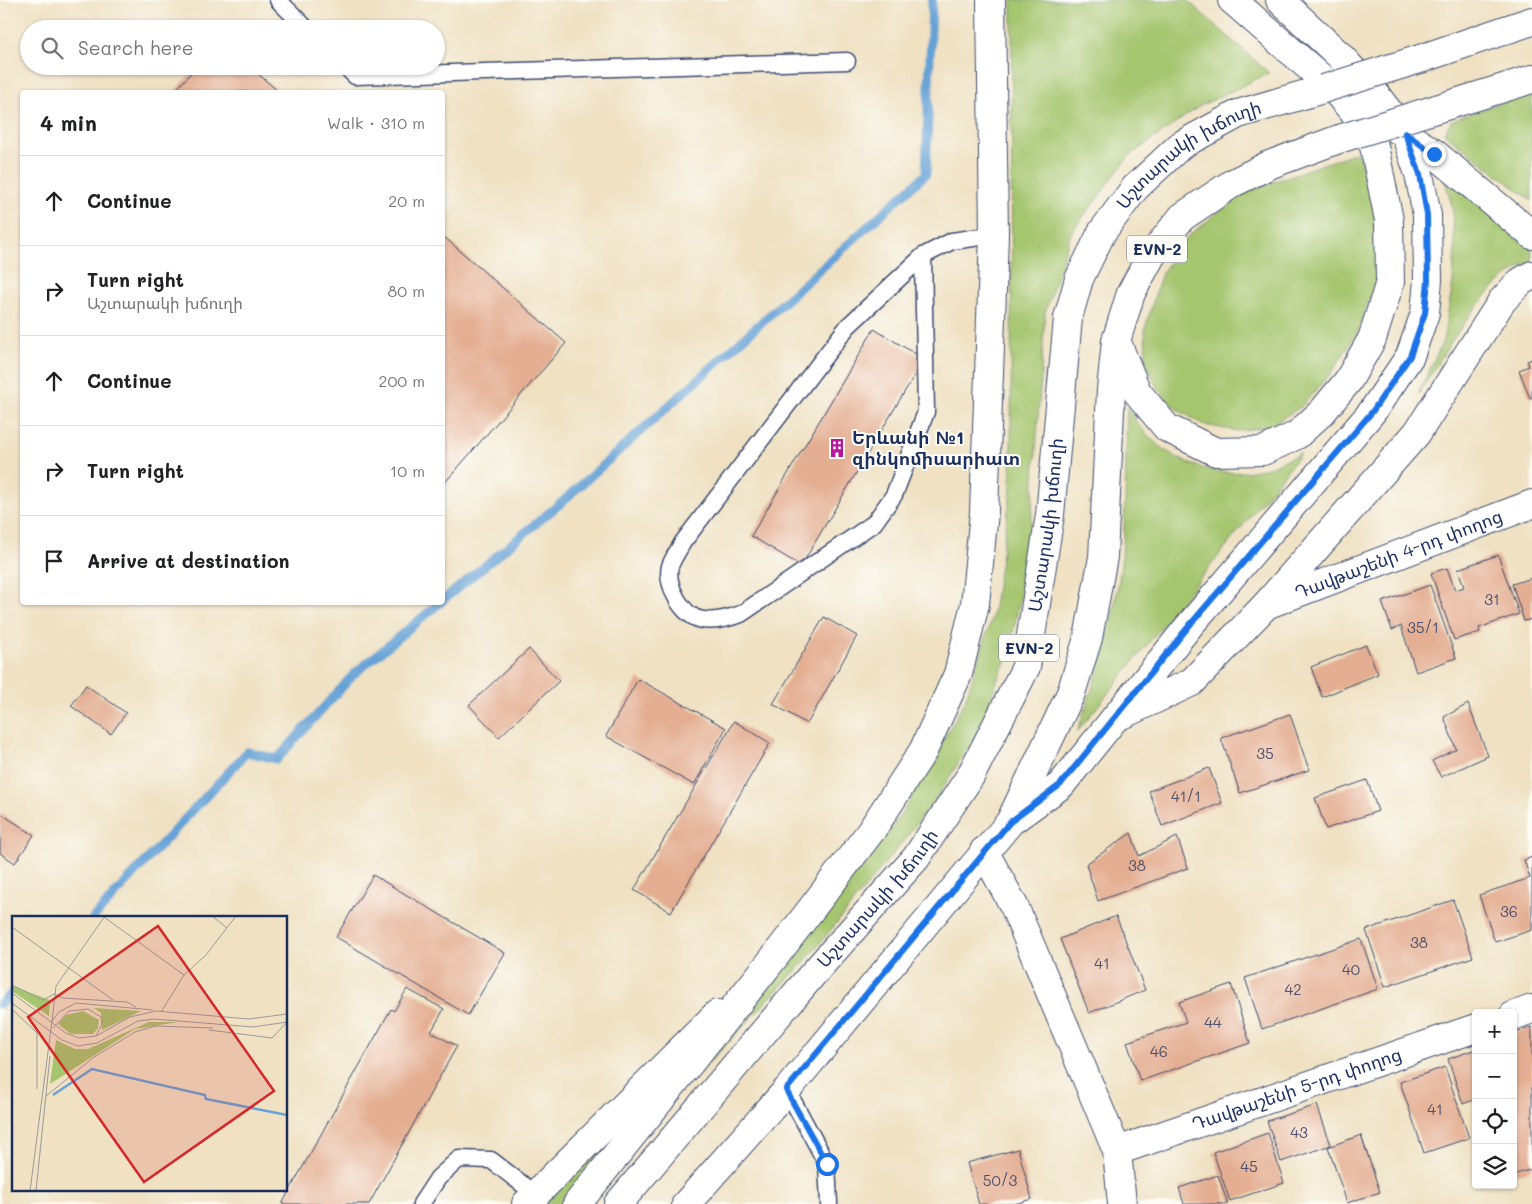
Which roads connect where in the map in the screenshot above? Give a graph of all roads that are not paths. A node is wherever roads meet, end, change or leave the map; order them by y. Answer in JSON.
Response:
{"nodes":[{"id":1,"x":278,"y":0,"type":"edge"},
{"id":2,"x":991,"y":0,"type":"edge"},
{"id":3,"x":1232,"y":0,"type":"edge"},
{"id":4,"x":1280,"y":0,"type":"edge"},
{"id":5,"x":298,"y":20,"type":"edge"},
{"id":6,"x":1532,"y":21,"type":"edge"},
{"id":7,"x":847,"y":60,"type":"dead end"},
{"id":8,"x":445,"y":73,"type":"edge"},
{"id":9,"x":354,"y":75,"type":"edge"},
{"id":10,"x":386,"y":75,"type":"edge"},
{"id":11,"x":1532,"y":79,"type":"edge"},
{"id":12,"x":1328,"y":89,"type":"junction"},
{"id":13,"x":1405,"y":133,"type":"junction"},
{"id":14,"x":994,"y":235,"type":"junction"},
{"id":15,"x":1532,"y":235,"type":"edge"},
{"id":16,"x":923,"y":256,"type":"junction"},
{"id":17,"x":1532,"y":275,"type":"edge"},
{"id":18,"x":1116,"y":341,"type":"junction"},
{"id":19,"x":1532,"y":504,"type":"edge"},
{"id":20,"x":1266,"y":605,"type":"junction"},
{"id":21,"x":1115,"y":718,"type":"junction"},
{"id":22,"x":1010,"y":822,"type":"junction"},
{"id":23,"x":984,"y":851,"type":"junction"},
{"id":24,"x":773,"y":959,"type":"junction"},
{"id":25,"x":1532,"y":1009,"type":"edge"},
{"id":26,"x":1517,"y":1015,"type":"edge"},
{"id":27,"x":1472,"y":1029,"type":"edge"},
{"id":28,"x":786,"y":1090,"type":"junction"},
{"id":29,"x":1117,"y":1151,"type":"junction"},
{"id":30,"x":530,"y":1199,"type":"edge"},
{"id":31,"x":421,"y":1204,"type":"edge"},
{"id":32,"x":577,"y":1204,"type":"edge"},
{"id":33,"x":618,"y":1204,"type":"edge"},
{"id":34,"x":686,"y":1204,"type":"edge"},
{"id":35,"x":830,"y":1204,"type":"edge"},
{"id":36,"x":1122,"y":1204,"type":"edge"}],
"edges":[{"from":1,"to":5,"type":"lane"},
{"from":2,"to":14,"type":"main road"},
{"from":3,"to":12,"type":"main road"},
{"from":4,"to":13,"type":"main road"},
{"from":6,"to":12,"type":"main road","name":"Աշտարակի խճուղի","number":"EVN-2","bridge":true},
{"from":7,"to":8,"type":"lane"},
{"from":9,"to":10,"type":"lane"},
{"from":11,"to":18,"type":"main road","number":"EVN-2","bridge":true},
{"from":12,"to":13,"type":"main road"},
{"from":12,"to":18,"type":"main road"},
{"from":12,"to":33,"type":"main road","name":"Աշտարակի խճուղի","number":"EVN-2"},
{"from":13,"to":15,"type":"main road"},
{"from":13,"to":21,"type":"main road"},
{"from":14,"to":16,"type":"lane"},
{"from":14,"to":24,"type":"main road"},
{"from":16,"to":16,"type":"lane"},
{"from":17,"to":20,"type":"main road"},
{"from":18,"to":22,"type":"main road","number":"EVN-2"},
{"from":19,"to":20,"type":"main road","name":"Դավթաշենի 4-րդ փողոց"},
{"from":20,"to":21,"type":"main road"},
{"from":21,"to":22,"type":"main road"},
{"from":22,"to":23,"type":"main road","number":"EVN-2"},
{"from":23,"to":28,"type":"main road","number":"EVN-2"},
{"from":23,"to":29,"type":"main road"},
{"from":24,"to":30,"type":"main road"},
{"from":24,"to":32,"type":"main road"},
{"from":25,"to":26,"type":"main road"},
{"from":27,"to":29,"type":"main road","name":"Դավթաշենի 5-րդ փողոց"},
{"from":28,"to":34,"type":"main road","number":"EVN-2"},
{"from":28,"to":35,"type":"lane"},
{"from":29,"to":36,"type":"main road"},
{"from":30,"to":31,"type":"lane"}]}
